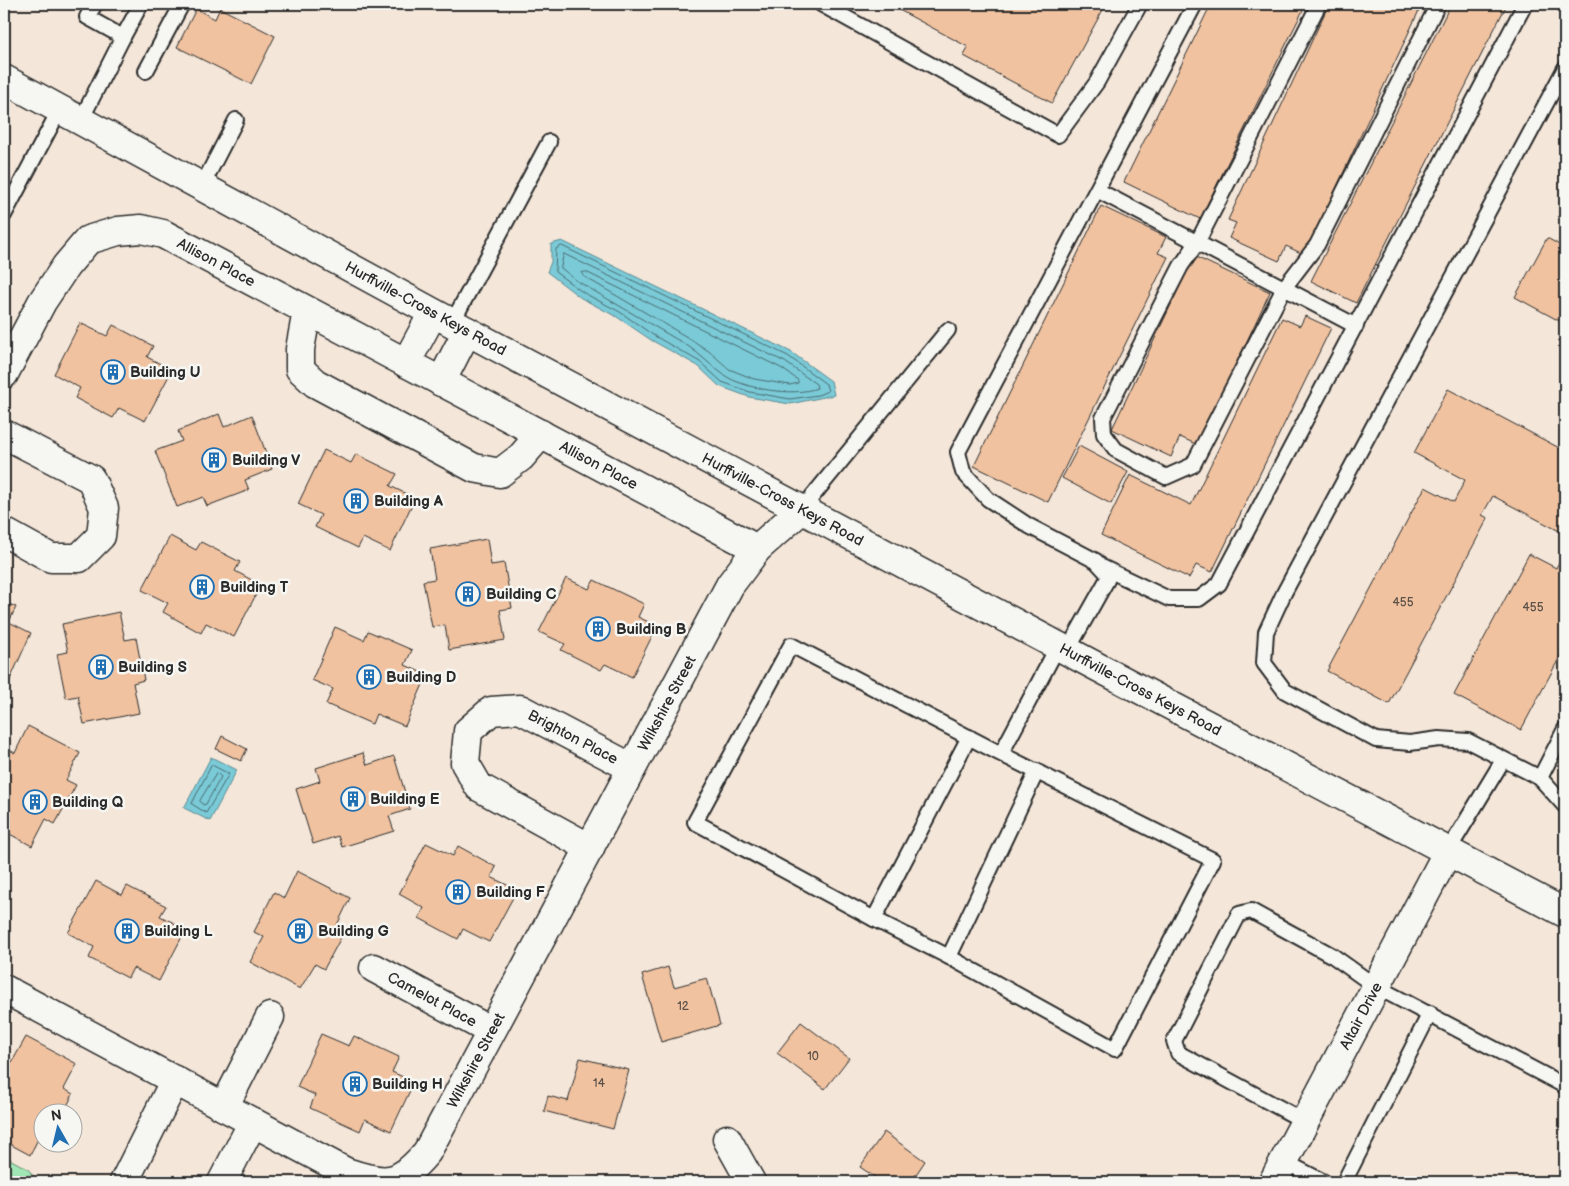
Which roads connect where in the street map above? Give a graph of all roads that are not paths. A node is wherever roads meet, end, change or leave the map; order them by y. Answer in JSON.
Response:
{"nodes":[{"id":1,"x":94,"y":4,"type":"edge"},
{"id":2,"x":140,"y":4,"type":"edge"},
{"id":3,"x":182,"y":4,"type":"edge"},
{"id":4,"x":821,"y":4,"type":"edge"},
{"id":5,"x":1140,"y":4,"type":"edge"},
{"id":6,"x":1195,"y":4,"type":"edge"},
{"id":7,"x":1319,"y":4,"type":"edge"},
{"id":8,"x":1438,"y":4,"type":"edge"},
{"id":9,"x":1526,"y":4,"type":"edge"},
{"id":10,"x":123,"y":37,"type":"junction"},
{"id":11,"x":1565,"y":68,"type":"edge"},
{"id":12,"x":146,"y":71,"type":"dead end"},
{"id":13,"x":4,"y":79,"type":"edge"},
{"id":14,"x":71,"y":114,"type":"junction"},
{"id":15,"x":236,"y":120,"type":"dead end"},
{"id":16,"x":548,"y":142,"type":"dead end"},
{"id":17,"x":202,"y":186,"type":"junction"},
{"id":18,"x":1097,"y":190,"type":"junction"},
{"id":19,"x":4,"y":215,"type":"edge"},
{"id":20,"x":1197,"y":243,"type":"junction"},
{"id":21,"x":1284,"y":288,"type":"junction"},
{"id":22,"x":307,"y":311,"type":"junction"},
{"id":23,"x":450,"y":322,"type":"junction"},
{"id":24,"x":1356,"y":326,"type":"junction"},
{"id":25,"x":948,"y":330,"type":"dead end"},
{"id":26,"x":406,"y":363,"type":"junction"},
{"id":27,"x":4,"y":374,"type":"edge"},
{"id":28,"x":441,"y":382,"type":"junction"},
{"id":29,"x":4,"y":434,"type":"edge"},
{"id":30,"x":541,"y":434,"type":"junction"},
{"id":31,"x":802,"y":508,"type":"junction"},
{"id":32,"x":4,"y":532,"type":"edge"},
{"id":33,"x":757,"y":549,"type":"junction"},
{"id":34,"x":1104,"y":568,"type":"junction"},
{"id":35,"x":1063,"y":648,"type":"junction"},
{"id":36,"x":1565,"y":729,"type":"edge"},
{"id":37,"x":969,"y":737,"type":"junction"},
{"id":38,"x":1001,"y":754,"type":"junction"},
{"id":39,"x":1503,"y":760,"type":"junction"},
{"id":40,"x":632,"y":768,"type":"junction"},
{"id":41,"x":1037,"y":771,"type":"junction"},
{"id":42,"x":1540,"y":778,"type":"junction"},
{"id":43,"x":1565,"y":806,"type":"edge"},
{"id":44,"x":590,"y":848,"type":"junction"},
{"id":45,"x":1448,"y":851,"type":"junction"},
{"id":46,"x":1565,"y":912,"type":"edge"},
{"id":47,"x":874,"y":919,"type":"junction"},
{"id":48,"x":949,"y":956,"type":"junction"},
{"id":49,"x":374,"y":968,"type":"dead end"},
{"id":50,"x":1375,"y":986,"type":"junction"},
{"id":51,"x":4,"y":989,"type":"edge"},
{"id":52,"x":1430,"y":1013,"type":"junction"},
{"id":53,"x":270,"y":1017,"type":"dead end"},
{"id":54,"x":491,"y":1031,"type":"junction"},
{"id":55,"x":175,"y":1080,"type":"junction"},
{"id":56,"x":1565,"y":1086,"type":"edge"},
{"id":57,"x":224,"y":1107,"type":"junction"},
{"id":58,"x":1304,"y":1121,"type":"junction"},
{"id":59,"x":252,"y":1122,"type":"junction"},
{"id":60,"x":727,"y":1139,"type":"dead end"},
{"id":61,"x":1278,"y":1172,"type":"edge"},
{"id":62,"x":124,"y":1182,"type":"edge"},
{"id":63,"x":222,"y":1182,"type":"edge"},
{"id":64,"x":751,"y":1182,"type":"edge"},
{"id":65,"x":1324,"y":1182,"type":"edge"},
{"id":66,"x":1344,"y":1182,"type":"edge"}],
"edges":[{"from":1,"to":10,"type":"lane"},
{"from":2,"to":10,"type":"lane"},
{"from":3,"to":12,"type":"lane"},
{"from":4,"to":5,"type":"lane"},
{"from":6,"to":18,"type":"lane"},
{"from":7,"to":20,"type":"lane"},
{"from":8,"to":21,"type":"lane"},
{"from":9,"to":24,"type":"lane"},
{"from":10,"to":14,"type":"lane"},
{"from":11,"to":39,"type":"lane"},
{"from":13,"to":14,"type":"street","name":"Hurffville-Cross Keys Road"},
{"from":14,"to":17,"type":"street","name":"Hurffville-Cross Keys Road"},
{"from":14,"to":19,"type":"lane"},
{"from":15,"to":17,"type":"lane"},
{"from":16,"to":23,"type":"lane"},
{"from":17,"to":23,"type":"street","name":"Hurffville-Cross Keys Road"},
{"from":18,"to":20,"type":"lane"},
{"from":18,"to":34,"type":"lane"},
{"from":20,"to":21,"type":"lane"},
{"from":20,"to":21,"type":"lane"},
{"from":21,"to":24,"type":"lane"},
{"from":22,"to":26,"type":"street","name":"Allison Place"},
{"from":22,"to":27,"type":"street","name":"Allison Place"},
{"from":22,"to":30,"type":"street"},
{"from":23,"to":26,"type":"street"},
{"from":23,"to":28,"type":"street"},
{"from":23,"to":31,"type":"street","name":"Hurffville-Cross Keys Road"},
{"from":24,"to":34,"type":"lane"},
{"from":25,"to":31,"type":"lane"},
{"from":26,"to":28,"type":"street","name":"Allison Place"},
{"from":28,"to":30,"type":"street","name":"Allison Place"},
{"from":29,"to":32,"type":"street"},
{"from":30,"to":33,"type":"street","name":"Allison Place"},
{"from":31,"to":33,"type":"street","name":"Wilkshire Street"},
{"from":31,"to":35,"type":"street","name":"Hurffville-Cross Keys Road"},
{"from":33,"to":40,"type":"street","name":"Wilkshire Street"},
{"from":34,"to":35,"type":"lane"},
{"from":35,"to":38,"type":"lane"},
{"from":35,"to":45,"type":"street","name":"Hurffville-Cross Keys Road"},
{"from":36,"to":42,"type":"lane"},
{"from":37,"to":38,"type":"lane"},
{"from":37,"to":47,"type":"lane"},
{"from":37,"to":47,"type":"lane"},
{"from":38,"to":41,"type":"lane"},
{"from":39,"to":42,"type":"lane"},
{"from":39,"to":45,"type":"lane"},
{"from":40,"to":44,"type":"street","name":"Wilkshire Street"},
{"from":40,"to":44,"type":"street","name":"Brighton Place"},
{"from":41,"to":48,"type":"lane"},
{"from":41,"to":48,"type":"lane"},
{"from":42,"to":43,"type":"lane"},
{"from":44,"to":54,"type":"street","name":"Wilkshire Street"},
{"from":45,"to":46,"type":"street","name":"Hurffville-Cross Keys Road"},
{"from":45,"to":50,"type":"street","name":"Altair Drive"},
{"from":47,"to":48,"type":"lane"},
{"from":49,"to":54,"type":"street","name":"Camelot Place"},
{"from":50,"to":52,"type":"lane"},
{"from":50,"to":58,"type":"street","name":"Altair Drive"},
{"from":50,"to":58,"type":"lane"},
{"from":51,"to":55,"type":"street","name":"Wilkshire Street"},
{"from":52,"to":56,"type":"lane"},
{"from":52,"to":66,"type":"lane"},
{"from":53,"to":57,"type":"street"},
{"from":54,"to":59,"type":"street","name":"Wilkshire Street"},
{"from":55,"to":57,"type":"street","name":"Wilkshire Street"},
{"from":55,"to":62,"type":"street"},
{"from":57,"to":59,"type":"street","name":"Wilkshire Street"},
{"from":58,"to":61,"type":"street","name":"Altair Drive"},
{"from":59,"to":63,"type":"street"},
{"from":60,"to":64,"type":"street"},
{"from":61,"to":65,"type":"lane"}]}
